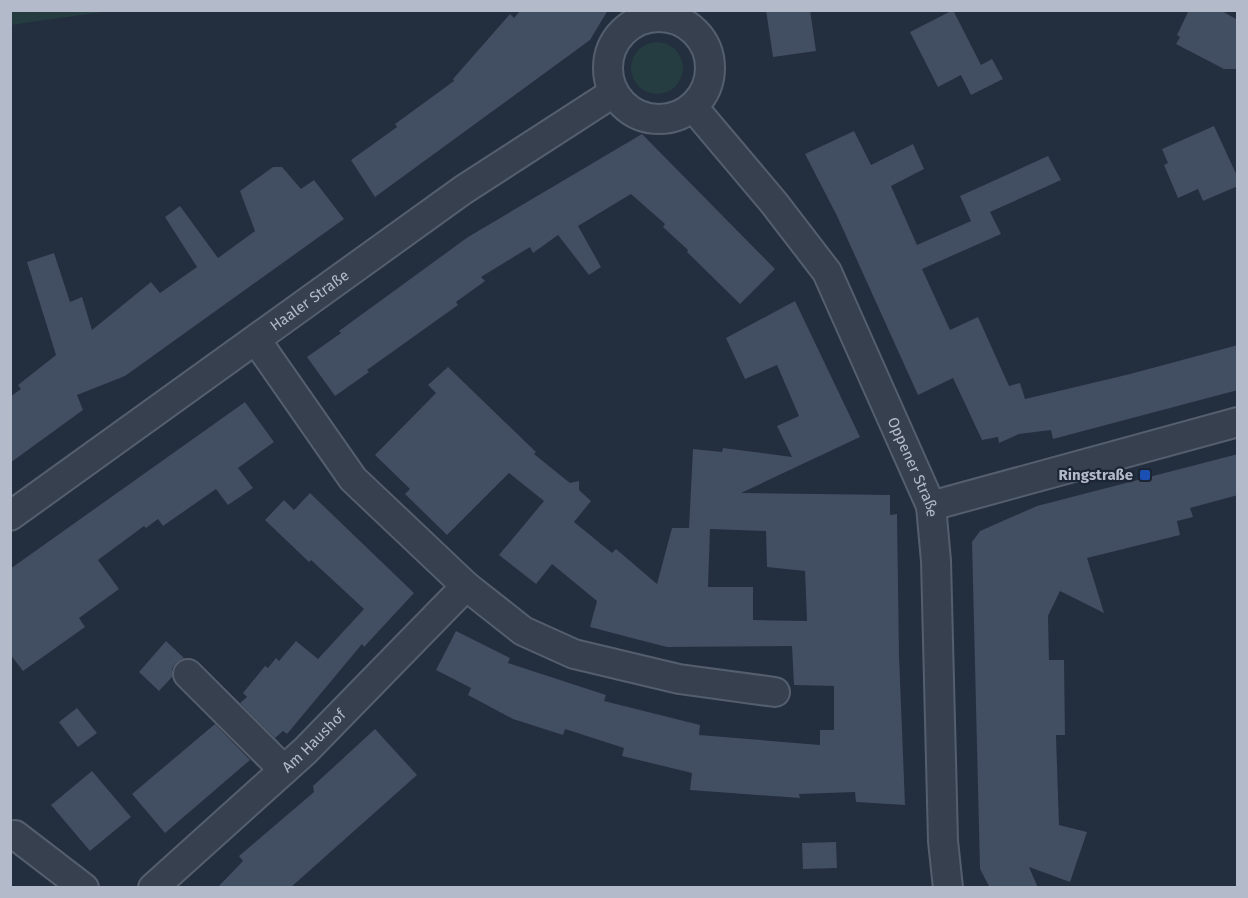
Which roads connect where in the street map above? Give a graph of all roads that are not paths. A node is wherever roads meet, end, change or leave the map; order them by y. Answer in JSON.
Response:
{"nodes":[{"id":1,"x":662,"y":14,"type":"edge"},
{"id":2,"x":613,"y":93,"type":"junction"},
{"id":3,"x":693,"y":107,"type":"junction"},
{"id":4,"x":256,"y":340,"type":"junction"},
{"id":5,"x":1238,"y":422,"type":"edge"},
{"id":6,"x":931,"y":506,"type":"junction"},
{"id":7,"x":10,"y":516,"type":"edge"},
{"id":8,"x":466,"y":586,"type":"junction"},
{"id":9,"x":188,"y":674,"type":"dead end"},
{"id":10,"x":775,"y":692,"type":"dead end"},
{"id":11,"x":284,"y":770,"type":"junction"},
{"id":12,"x":15,"y":835,"type":"dead end"},
{"id":13,"x":84,"y":888,"type":"edge"},
{"id":14,"x":153,"y":888,"type":"edge"},
{"id":15,"x":948,"y":888,"type":"edge"}],
"edges":[{"from":1,"to":2,"type":"street"},
{"from":1,"to":3,"type":"street"},
{"from":2,"to":3,"type":"street"},
{"from":2,"to":4,"type":"street","name":"Haaler Straße"},
{"from":3,"to":6,"type":"street","name":"Oppener Straße"},
{"from":4,"to":7,"type":"street","name":"Haaler Straße"},
{"from":4,"to":8,"type":"street"},
{"from":5,"to":6,"type":"street"},
{"from":6,"to":15,"type":"street","name":"Oppener Straße"},
{"from":8,"to":10,"type":"street"},
{"from":8,"to":11,"type":"street","name":"Am Haushof"},
{"from":9,"to":11,"type":"street"},
{"from":11,"to":14,"type":"street","name":"Am Haushof"},
{"from":12,"to":13,"type":"street"}]}
